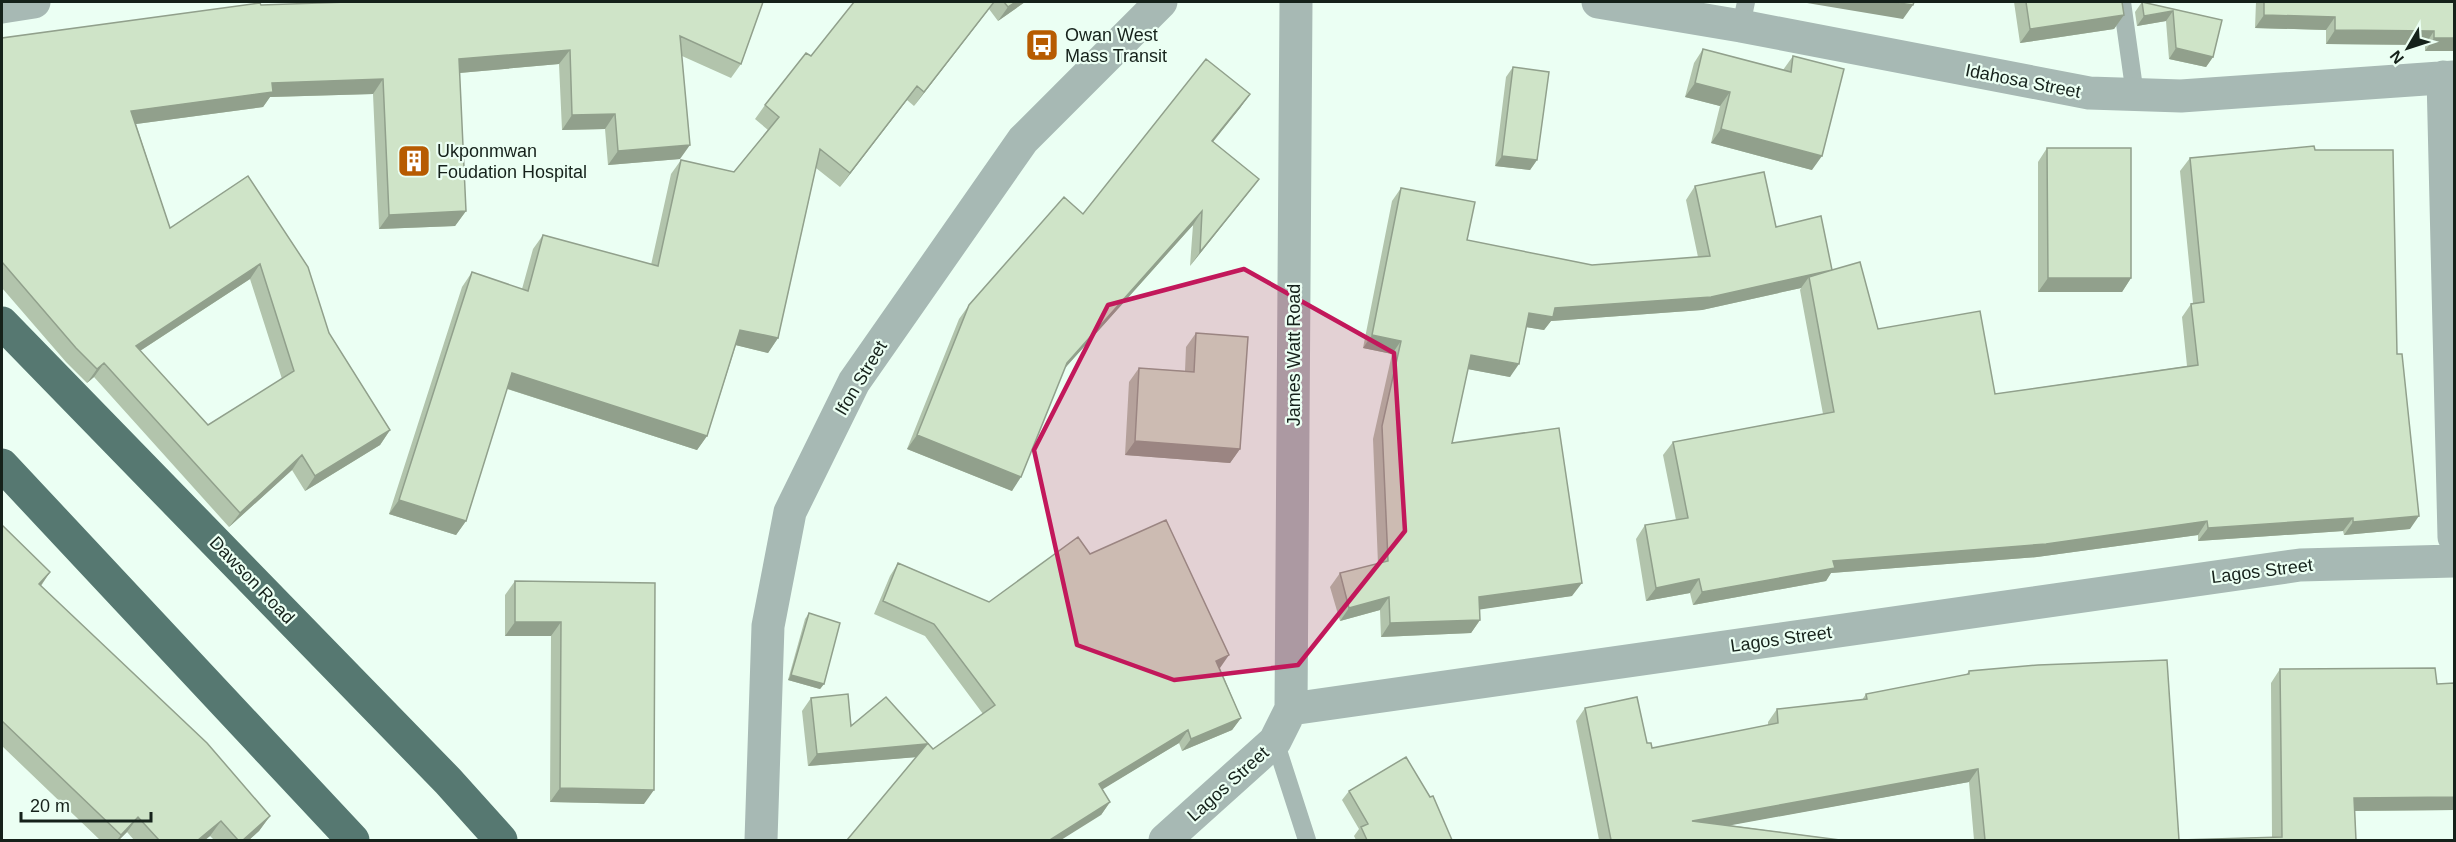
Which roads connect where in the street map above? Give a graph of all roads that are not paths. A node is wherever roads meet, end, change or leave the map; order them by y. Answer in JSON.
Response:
{"nodes":[{"id":1,"x":34,"y":2,"type":"edge"},
{"id":2,"x":1161,"y":2,"type":"edge"},
{"id":3,"x":1296,"y":2,"type":"edge"},
{"id":4,"x":1598,"y":2,"type":"edge"},
{"id":5,"x":2122,"y":2,"type":"edge"},
{"id":6,"x":2,"y":7,"type":"edge"},
{"id":7,"x":1743,"y":14,"type":"edge"},
{"id":8,"x":2449,"y":77,"type":"edge"},
{"id":9,"x":2135,"y":95,"type":"junction"},
{"id":10,"x":2,"y":322,"type":"edge"},
{"id":11,"x":2,"y":465,"type":"edge"},
{"id":12,"x":2454,"y":537,"type":"edge"},
{"id":13,"x":2454,"y":561,"type":"edge"},
{"id":14,"x":1292,"y":709,"type":"junction"},
{"id":15,"x":1275,"y":741,"type":"junction"},
{"id":16,"x":353,"y":840,"type":"edge"},
{"id":17,"x":501,"y":840,"type":"edge"},
{"id":18,"x":761,"y":840,"type":"edge"},
{"id":19,"x":1165,"y":840,"type":"edge"},
{"id":20,"x":1307,"y":840,"type":"edge"}],
"edges":[{"from":1,"to":6,"type":"street"},
{"from":2,"to":18,"type":"street","name":"Ifon Street"},
{"from":3,"to":14,"type":"street","name":"James Watt Road"},
{"from":4,"to":7,"type":"street","name":"Idahosa Street"},
{"from":5,"to":9,"type":"lane"},
{"from":7,"to":9,"type":"street","name":"Idahosa Street"},
{"from":8,"to":9,"type":"street","name":"Idahosa Street"},
{"from":8,"to":12,"type":"street"},
{"from":10,"to":17,"type":"highway","name":"Dawson Road"},
{"from":11,"to":16,"type":"highway"},
{"from":13,"to":14,"type":"street","name":"Lagos Street"},
{"from":14,"to":15,"type":"street","name":"Lagos Street"},
{"from":15,"to":19,"type":"street","name":"Lagos Street"},
{"from":15,"to":20,"type":"lane"}]}
